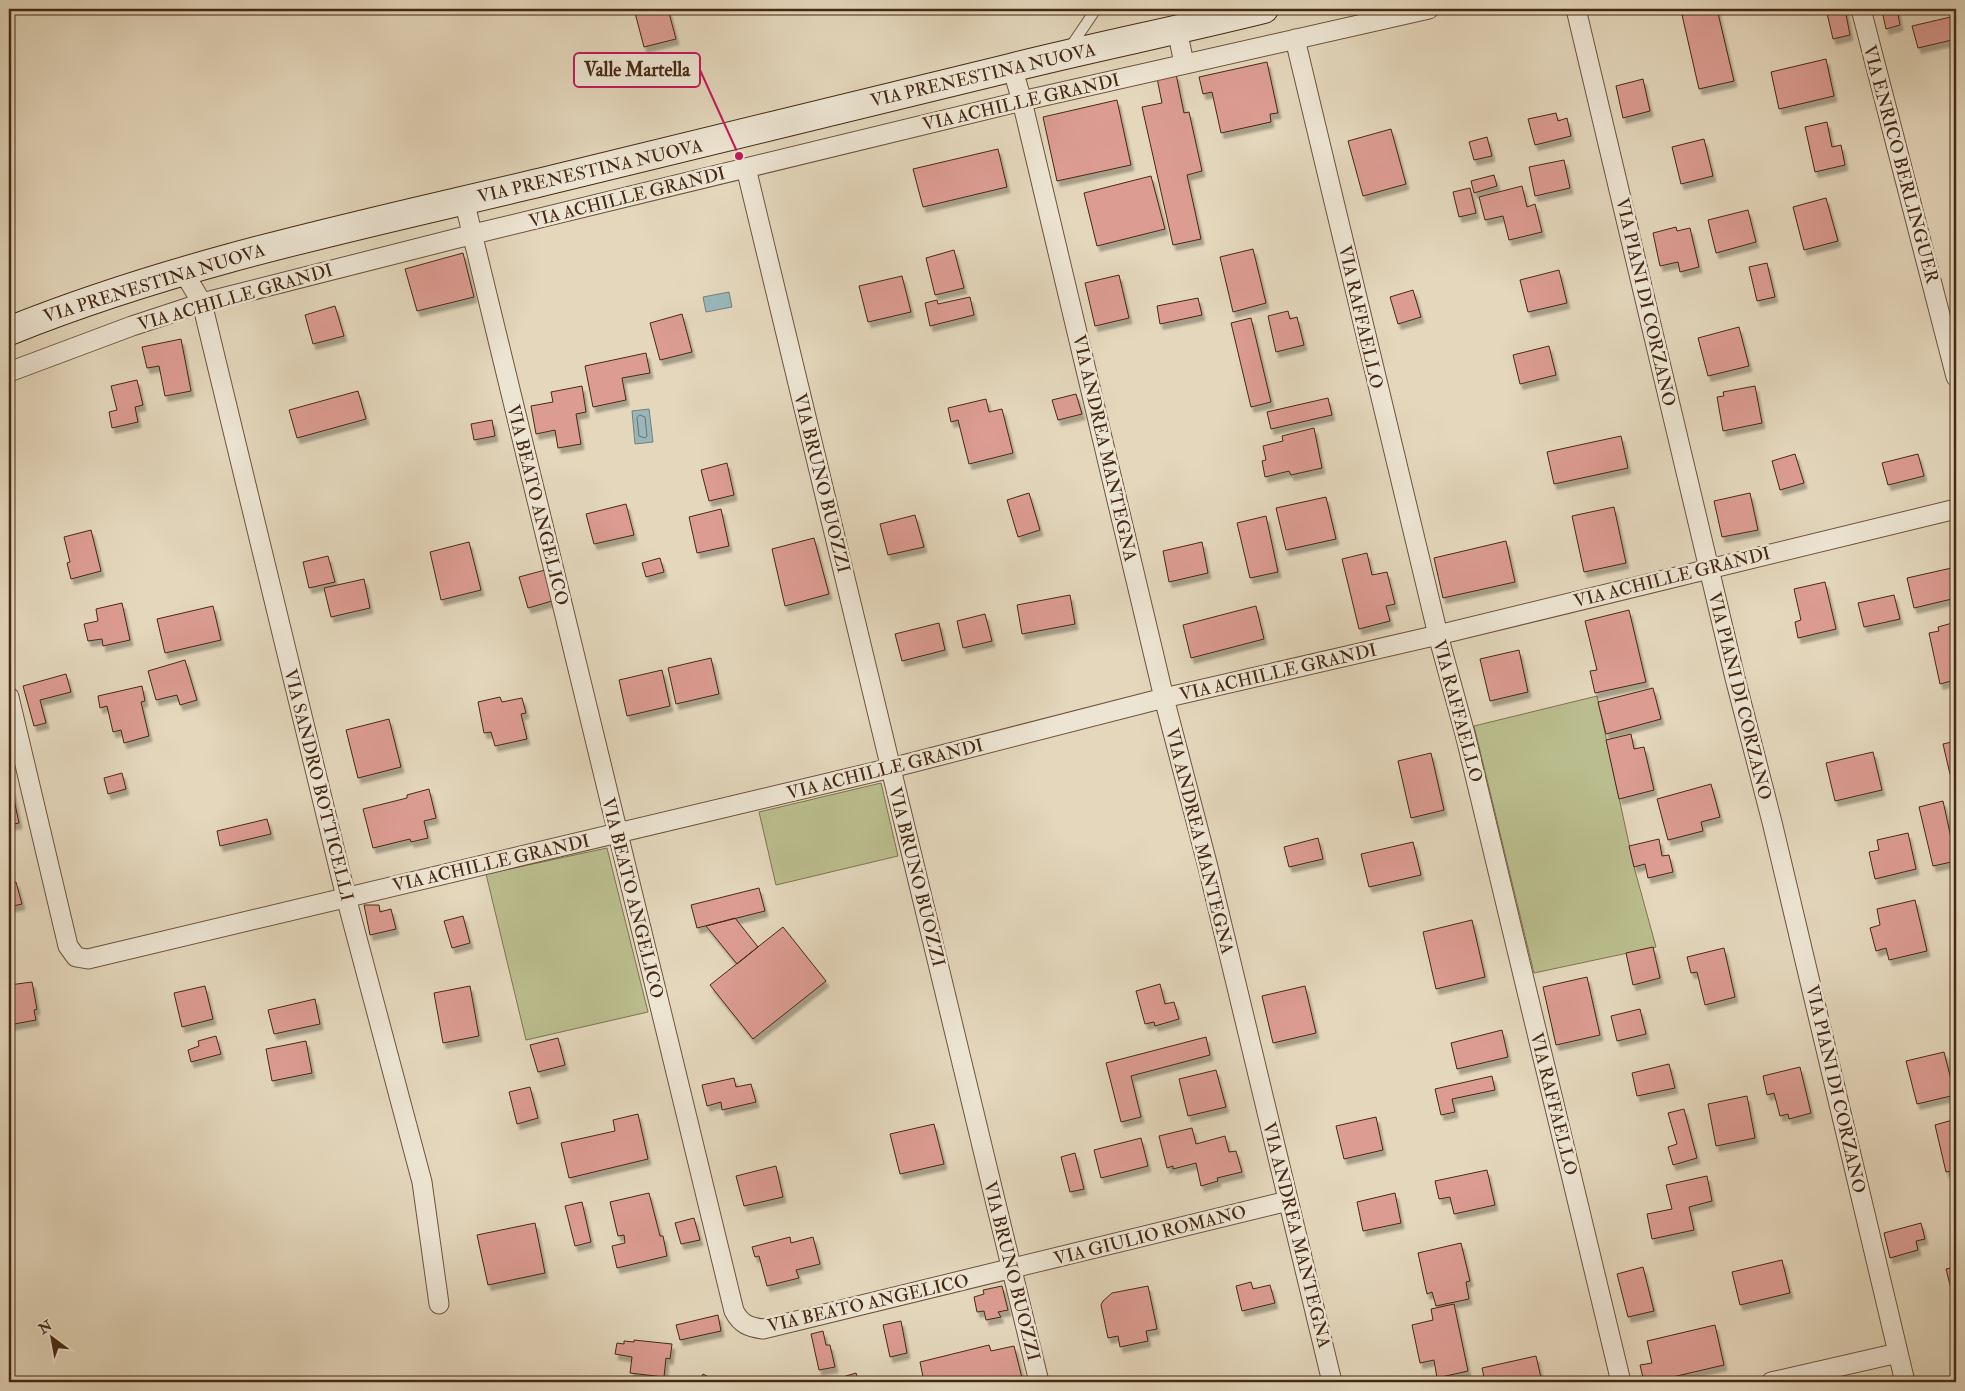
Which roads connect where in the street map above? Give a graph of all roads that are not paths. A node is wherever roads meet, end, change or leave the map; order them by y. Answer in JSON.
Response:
{"nodes":[{"id":1,"x":1096,"y":9,"type":"edge"},
{"id":2,"x":1264,"y":9,"type":"edge"},
{"id":3,"x":1429,"y":9,"type":"edge"},
{"id":4,"x":1576,"y":9,"type":"edge"},
{"id":5,"x":1861,"y":9,"type":"edge"},
{"id":6,"x":1178,"y":30,"type":"junction"},
{"id":7,"x":1295,"y":39,"type":"junction"},
{"id":8,"x":1066,"y":55,"type":"junction"},
{"id":9,"x":1184,"y":64,"type":"junction"},
{"id":10,"x":1012,"y":67,"type":"junction"},
{"id":11,"x":1022,"y":100,"type":"junction"},
{"id":12,"x":746,"y":168,"type":"junction"},
{"id":13,"x":464,"y":200,"type":"junction"},
{"id":14,"x":472,"y":234,"type":"junction"},
{"id":15,"x":183,"y":271,"type":"junction"},
{"id":16,"x":202,"y":303,"type":"junction"},
{"id":17,"x":9,"y":331,"type":"edge"},
{"id":18,"x":9,"y":372,"type":"edge"},
{"id":19,"x":1956,"y":377,"type":"edge"},
{"id":20,"x":1956,"y":509,"type":"edge"},
{"id":21,"x":1709,"y":568,"type":"junction"},
{"id":22,"x":1438,"y":634,"type":"junction"},
{"id":23,"x":9,"y":697,"type":"edge"},
{"id":24,"x":1164,"y":698,"type":"junction"},
{"id":25,"x":16,"y":761,"type":"edge"},
{"id":26,"x":891,"y":768,"type":"junction"},
{"id":27,"x":618,"y":833,"type":"junction"},
{"id":28,"x":346,"y":897,"type":"junction"},
{"id":29,"x":1288,"y":1201,"type":"junction"},
{"id":30,"x":1012,"y":1269,"type":"junction"},
{"id":31,"x":439,"y":1304,"type":"dead end"},
{"id":32,"x":1898,"y":1353,"type":"junction"},
{"id":33,"x":1039,"y":1382,"type":"edge"},
{"id":34,"x":1332,"y":1382,"type":"edge"},
{"id":35,"x":1621,"y":1382,"type":"edge"},
{"id":36,"x":1771,"y":1382,"type":"edge"},
{"id":37,"x":1905,"y":1382,"type":"edge"}],
"edges":[{"from":1,"to":8,"type":"lane"},
{"from":2,"to":6,"type":"main road","name":"VIA PRENESTINA NUOVA"},
{"from":3,"to":7,"type":"street","name":"VIA ACHILLE GRANDI"},
{"from":4,"to":21,"type":"street","name":"VIA PIANI DI CORZANO"},
{"from":5,"to":19,"type":"street","name":"VIA ENRICO BERLINGUER"},
{"from":6,"to":8,"type":"main road","name":"VIA PRENESTINA NUOVA"},
{"from":6,"to":9,"type":"street"},
{"from":7,"to":9,"type":"street","name":"VIA ACHILLE GRANDI"},
{"from":7,"to":22,"type":"street","name":"VIA RAFFAELLO"},
{"from":8,"to":10,"type":"main road","name":"VIA PRENESTINA NUOVA"},
{"from":9,"to":11,"type":"street","name":"VIA ACHILLE GRANDI"},
{"from":10,"to":11,"type":"street","name":"VIA ANDREA MANTEGNA"},
{"from":10,"to":13,"type":"main road","name":"VIA PRENESTINA NUOVA"},
{"from":11,"to":12,"type":"street","name":"VIA ACHILLE GRANDI"},
{"from":11,"to":24,"type":"street","name":"VIA ANDREA MANTEGNA"},
{"from":12,"to":14,"type":"street","name":"VIA ACHILLE GRANDI"},
{"from":12,"to":26,"type":"street","name":"VIA BRUNO BUOZZI"},
{"from":13,"to":14,"type":"street","name":"VIA BEATO ANGELICO"},
{"from":13,"to":15,"type":"main road","name":"VIA PRENESTINA NUOVA"},
{"from":14,"to":16,"type":"street","name":"VIA ACHILLE GRANDI"},
{"from":14,"to":27,"type":"street","name":"VIA BEATO ANGELICO"},
{"from":15,"to":16,"type":"street","name":"VIA SANDRO BOTTICELLI"},
{"from":15,"to":17,"type":"main road","name":"VIA PRENESTINA NUOVA"},
{"from":16,"to":18,"type":"street","name":"VIA ACHILLE GRANDI"},
{"from":16,"to":28,"type":"street","name":"VIA SANDRO BOTTICELLI"},
{"from":20,"to":21,"type":"street","name":"VIA ACHILLE GRANDI"},
{"from":21,"to":22,"type":"street","name":"VIA ACHILLE GRANDI"},
{"from":21,"to":32,"type":"street","name":"VIA PIANI DI CORZANO"},
{"from":22,"to":24,"type":"street","name":"VIA ACHILLE GRANDI"},
{"from":22,"to":35,"type":"street","name":"VIA RAFFAELLO"},
{"from":23,"to":25,"type":"street","name":"VIA ACHILLE GRANDI"},
{"from":24,"to":26,"type":"street","name":"VIA ACHILLE GRANDI"},
{"from":24,"to":29,"type":"street","name":"VIA ANDREA MANTEGNA"},
{"from":25,"to":28,"type":"street","name":"VIA ACHILLE GRANDI"},
{"from":26,"to":27,"type":"street","name":"VIA ACHILLE GRANDI"},
{"from":26,"to":30,"type":"street","name":"VIA BRUNO BUOZZI"},
{"from":27,"to":28,"type":"street","name":"VIA ACHILLE GRANDI"},
{"from":27,"to":30,"type":"street","name":"VIA BEATO ANGELICO"},
{"from":28,"to":31,"type":"street","name":"VIA SANDRO BOTTICELLI"},
{"from":29,"to":30,"type":"street","name":"VIA GIULIO ROMANO"},
{"from":29,"to":34,"type":"street","name":"VIA ANDREA MANTEGNA"},
{"from":30,"to":33,"type":"street","name":"VIA BRUNO BUOZZI"},
{"from":32,"to":36,"type":"street"},
{"from":32,"to":37,"type":"street","name":"VIA PIANI DI CORZANO"}]}
